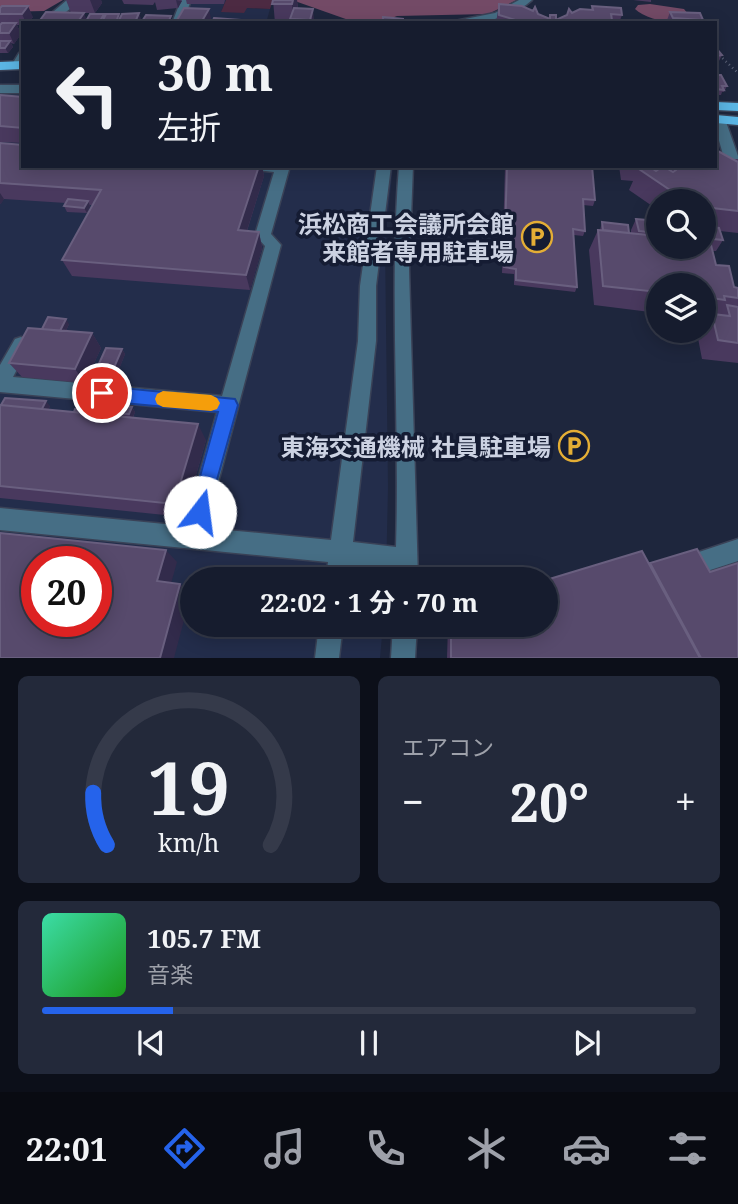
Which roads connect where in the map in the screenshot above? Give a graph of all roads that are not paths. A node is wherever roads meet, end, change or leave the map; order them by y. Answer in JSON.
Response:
{"nodes":[{"id":1,"x":76,"y":0,"type":"edge"},
{"id":2,"x":186,"y":0,"type":"edge"},
{"id":3,"x":527,"y":0,"type":"edge"},
{"id":4,"x":47,"y":21,"type":"edge"},
{"id":5,"x":178,"y":21,"type":"edge"},
{"id":6,"x":464,"y":21,"type":"edge"},
{"id":7,"x":21,"y":65,"type":"edge"},
{"id":8,"x":0,"y":66,"type":"edge"},
{"id":9,"x":0,"y":75,"type":"edge"},
{"id":10,"x":0,"y":89,"type":"edge"},
{"id":11,"x":21,"y":89,"type":"edge"},
{"id":12,"x":738,"y":107,"type":"edge"},
{"id":13,"x":717,"y":114,"type":"edge"},
{"id":14,"x":738,"y":121,"type":"edge"},
{"id":15,"x":738,"y":162,"type":"edge"},
{"id":16,"x":283,"y":168,"type":"edge"},
{"id":17,"x":384,"y":168,"type":"edge"},
{"id":18,"x":406,"y":168,"type":"edge"},
{"id":19,"x":26,"y":335,"type":"edge"},
{"id":20,"x":0,"y":384,"type":"edge"},
{"id":21,"x":229,"y":405,"type":"junction"},
{"id":22,"x":0,"y":519,"type":"edge"},
{"id":23,"x":192,"y":539,"type":"junction"},
{"id":24,"x":738,"y":550,"type":"edge"},
{"id":25,"x":340,"y":554,"type":"junction"},
{"id":26,"x":698,"y":563,"type":"edge"},
{"id":27,"x":338,"y":567,"type":"edge"},
{"id":28,"x":398,"y":567,"type":"edge"},
{"id":29,"x":407,"y":567,"type":"edge"},
{"id":30,"x":330,"y":637,"type":"edge"},
{"id":31,"x":404,"y":637,"type":"edge"},
{"id":32,"x":327,"y":658,"type":"edge"},
{"id":33,"x":403,"y":658,"type":"edge"}],
"edges":[{"from":1,"to":4,"type":"street"},
{"from":2,"to":5,"type":"street"},
{"from":3,"to":6,"type":"street"},
{"from":7,"to":8,"type":"main road"},
{"from":7,"to":9,"type":"main road"},
{"from":10,"to":11,"type":"street"},
{"from":12,"to":13,"type":"main road"},
{"from":13,"to":14,"type":"main road"},
{"from":13,"to":15,"type":"street"},
{"from":16,"to":21,"type":"street"},
{"from":17,"to":25,"type":"street"},
{"from":18,"to":29,"type":"street"},
{"from":19,"to":20,"type":"street"},
{"from":20,"to":21,"type":"street"},
{"from":21,"to":23,"type":"street"},
{"from":22,"to":23,"type":"street"},
{"from":23,"to":25,"type":"street"},
{"from":24,"to":26,"type":"street"},
{"from":25,"to":27,"type":"street"},
{"from":25,"to":28,"type":"street"},
{"from":30,"to":32,"type":"street"},
{"from":31,"to":33,"type":"street"}]}
